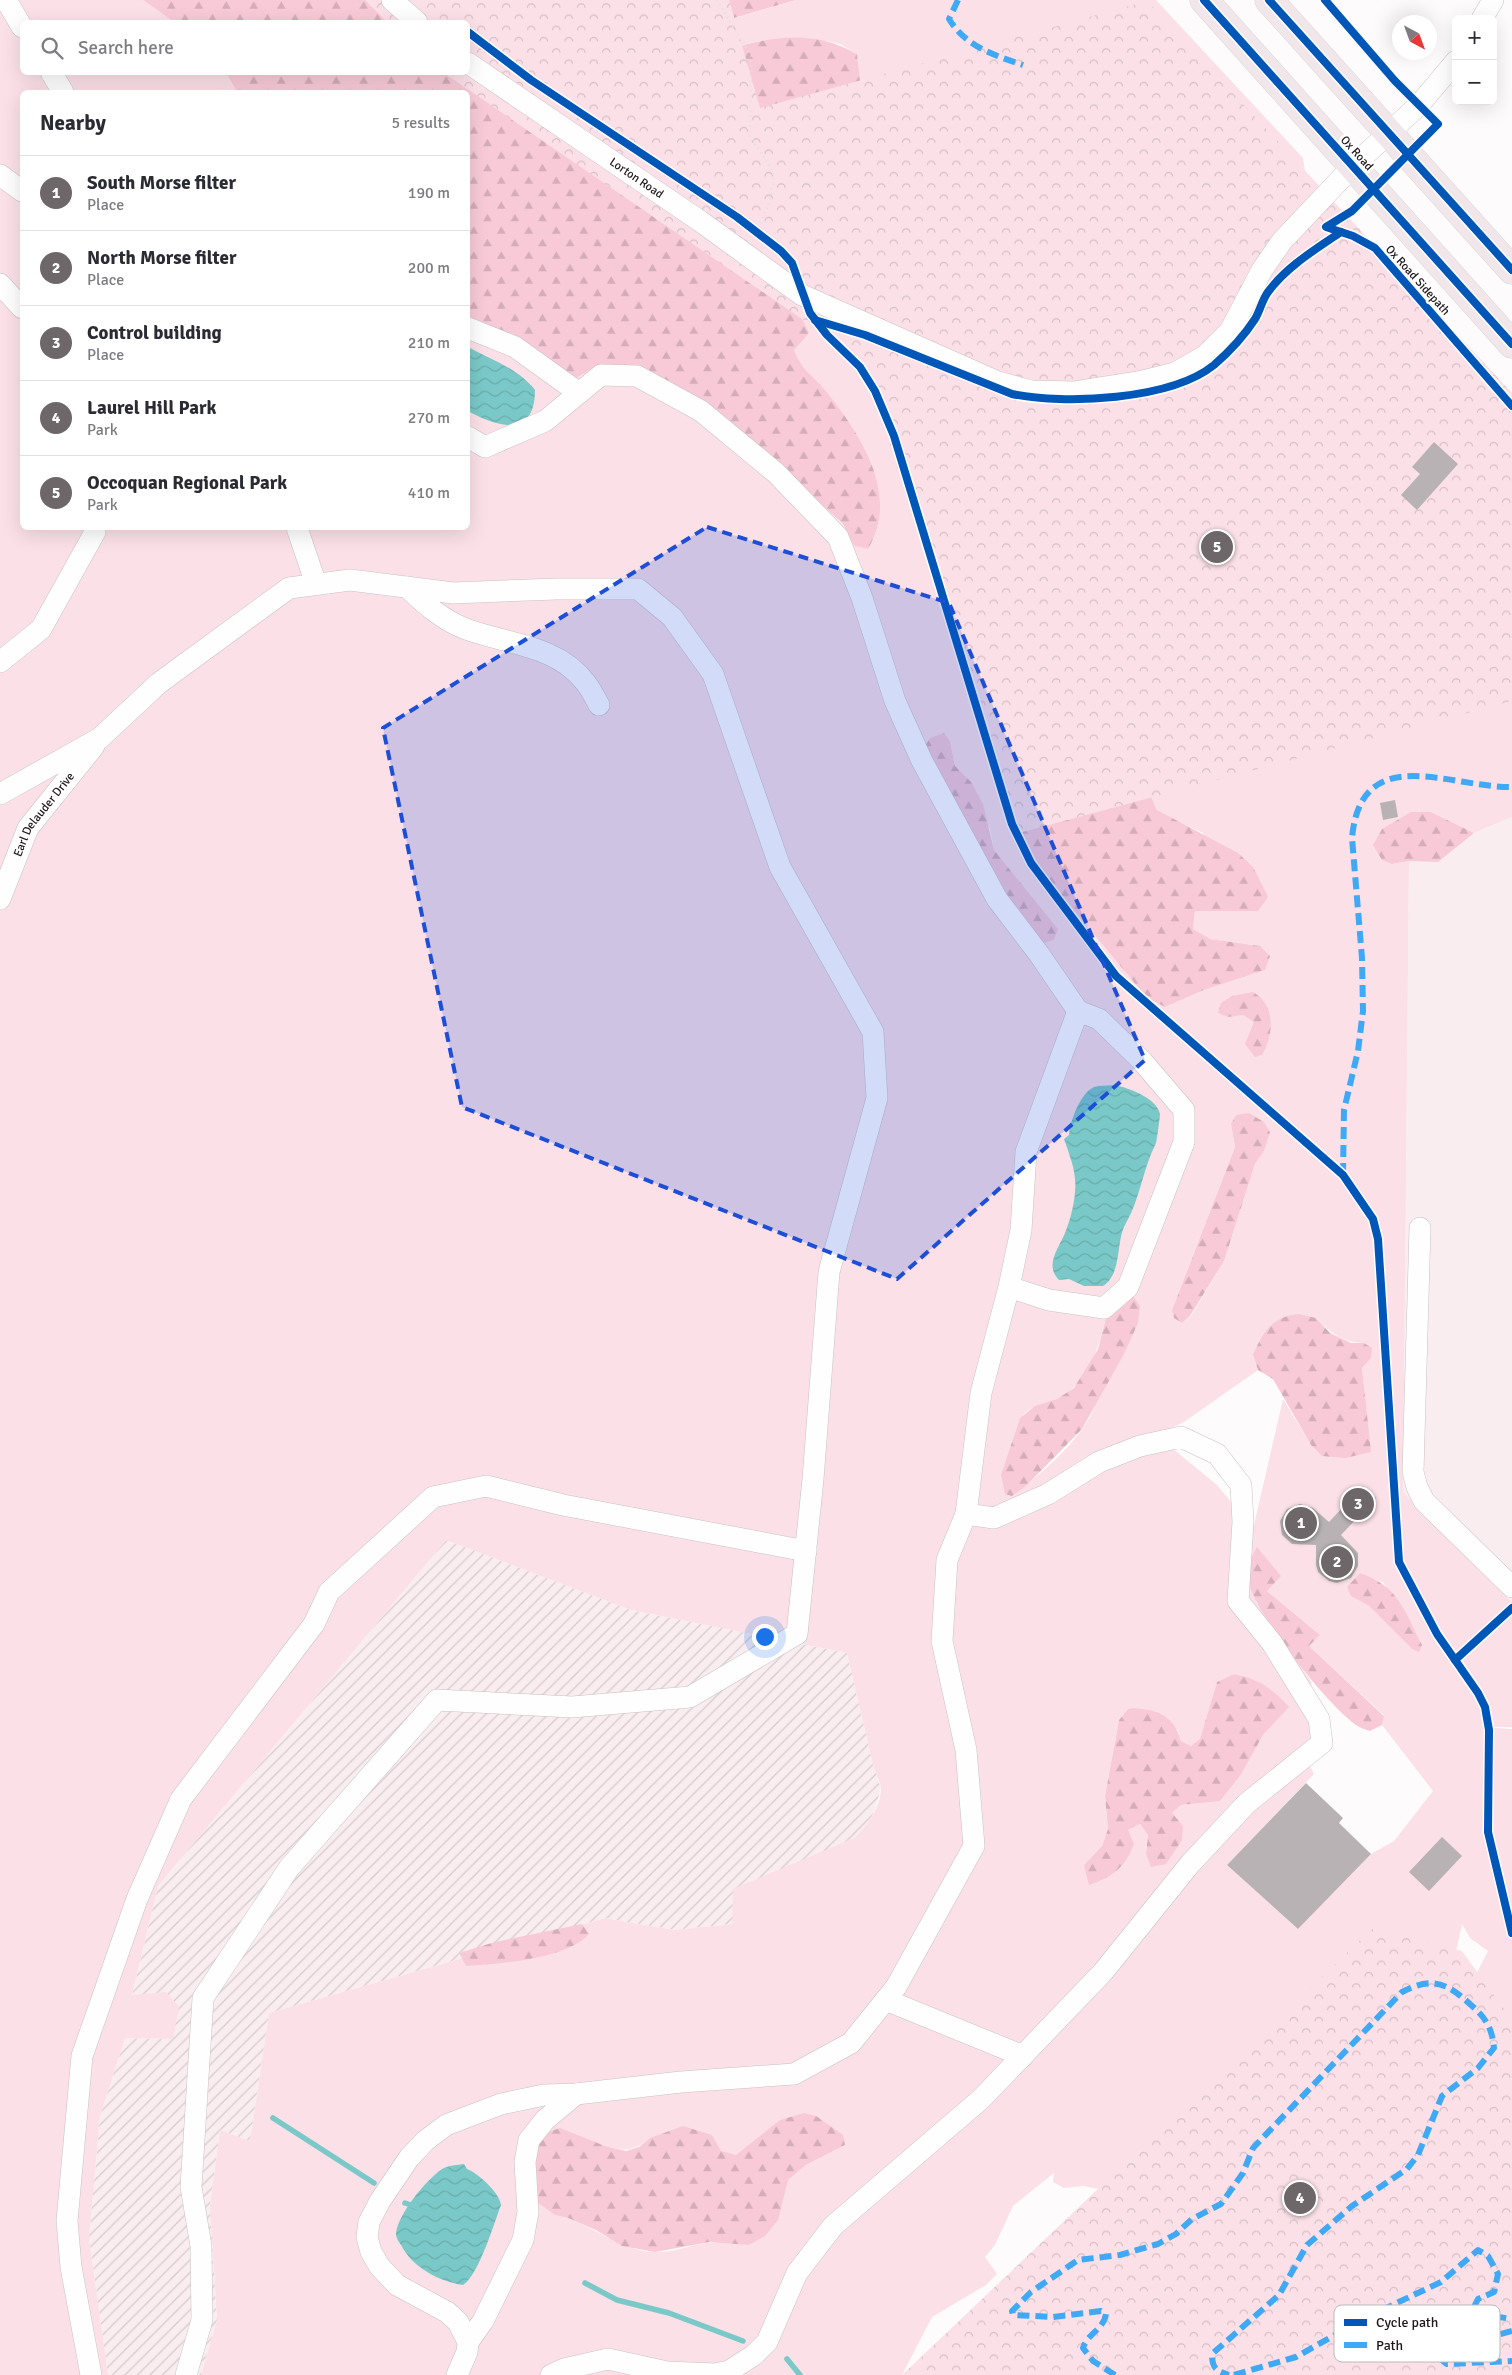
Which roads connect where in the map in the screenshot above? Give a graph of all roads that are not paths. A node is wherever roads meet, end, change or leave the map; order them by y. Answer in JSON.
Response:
{"nodes":[{"id":1,"x":6,"y":0,"type":"edge"},
{"id":2,"x":392,"y":0,"type":"edge"},
{"id":3,"x":1204,"y":0,"type":"edge"},
{"id":4,"x":1269,"y":0,"type":"edge"},
{"id":5,"x":1493,"y":0,"type":"edge"},
{"id":6,"x":1484,"y":15,"type":"edge"},
{"id":7,"x":415,"y":20,"type":"edge"},
{"id":8,"x":20,"y":24,"type":"edge"},
{"id":9,"x":470,"y":64,"type":"edge"},
{"id":10,"x":1452,"y":66,"type":"edge"},
{"id":11,"x":53,"y":75,"type":"edge"},
{"id":12,"x":62,"y":90,"type":"edge"},
{"id":13,"x":1388,"y":132,"type":"junction"},
{"id":14,"x":1353,"y":166,"type":"junction"},
{"id":15,"x":0,"y":175,"type":"edge"},
{"id":16,"x":20,"y":190,"type":"edge"},
{"id":17,"x":1512,"y":270,"type":"edge"},
{"id":18,"x":0,"y":284,"type":"edge"},
{"id":19,"x":20,"y":306,"type":"edge"},
{"id":20,"x":470,"y":329,"type":"edge"},
{"id":21,"x":1512,"y":344,"type":"edge"},
{"id":22,"x":579,"y":393,"type":"junction"},
{"id":23,"x":470,"y":438,"type":"edge"},
{"id":24,"x":95,"y":530,"type":"edge"},
{"id":25,"x":298,"y":530,"type":"edge"},
{"id":26,"x":316,"y":584,"type":"junction"},
{"id":27,"x":407,"y":587,"type":"junction"},
{"id":28,"x":0,"y":662,"type":"edge"},
{"id":29,"x":599,"y":705,"type":"dead end"},
{"id":30,"x":100,"y":738,"type":"junction"},
{"id":31,"x":0,"y":794,"type":"edge"},
{"id":32,"x":0,"y":900,"type":"edge"},
{"id":33,"x":1078,"y":1011,"type":"junction"},
{"id":34,"x":1420,"y":1228,"type":"dead end"},
{"id":35,"x":1009,"y":1288,"type":"junction"},
{"id":36,"x":966,"y":1514,"type":"junction"},
{"id":37,"x":806,"y":1551,"type":"junction"},
{"id":38,"x":1512,"y":1587,"type":"edge"},
{"id":39,"x":886,"y":2000,"type":"junction"},
{"id":40,"x":1023,"y":2056,"type":"junction"},
{"id":41,"x":576,"y":2094,"type":"junction"},
{"id":42,"x":468,"y":2342,"type":"junction"},
{"id":43,"x":91,"y":2375,"type":"edge"},
{"id":44,"x":186,"y":2375,"type":"edge"},
{"id":45,"x":457,"y":2375,"type":"edge"},
{"id":46,"x":551,"y":2375,"type":"edge"}],
"edges":[{"from":1,"to":8,"type":"street"},
{"from":2,"to":7,"type":"street"},
{"from":3,"to":14,"type":"highway","name":"Ox Road"},
{"from":4,"to":13,"type":"highway"},
{"from":5,"to":6,"type":"street"},
{"from":9,"to":14,"type":"street","name":"Lorton Road"},
{"from":10,"to":13,"type":"street","name":"Lorton Road"},
{"from":11,"to":12,"type":"street"},
{"from":13,"to":14,"type":"street","name":"Lorton Road"},
{"from":13,"to":17,"type":"highway"},
{"from":14,"to":21,"type":"highway","name":"Ox Road"},
{"from":15,"to":16,"type":"street"},
{"from":18,"to":19,"type":"street"},
{"from":20,"to":22,"type":"street"},
{"from":22,"to":23,"type":"street"},
{"from":22,"to":33,"type":"street"},
{"from":24,"to":28,"type":"street"},
{"from":25,"to":26,"type":"street"},
{"from":26,"to":27,"type":"street"},
{"from":26,"to":30,"type":"street"},
{"from":27,"to":29,"type":"street"},
{"from":27,"to":37,"type":"street"},
{"from":30,"to":31,"type":"street"},
{"from":30,"to":32,"type":"street","name":"Earl Delauder Drive"},
{"from":33,"to":35,"type":"street"},
{"from":33,"to":35,"type":"street"},
{"from":34,"to":38,"type":"street"},
{"from":35,"to":36,"type":"street"},
{"from":36,"to":39,"type":"street"},
{"from":36,"to":40,"type":"street"},
{"from":37,"to":43,"type":"street"},
{"from":37,"to":44,"type":"street"},
{"from":39,"to":40,"type":"street"},
{"from":39,"to":41,"type":"street"},
{"from":40,"to":46,"type":"street"},
{"from":41,"to":42,"type":"street"},
{"from":41,"to":42,"type":"street"},
{"from":42,"to":45,"type":"street"}]}
